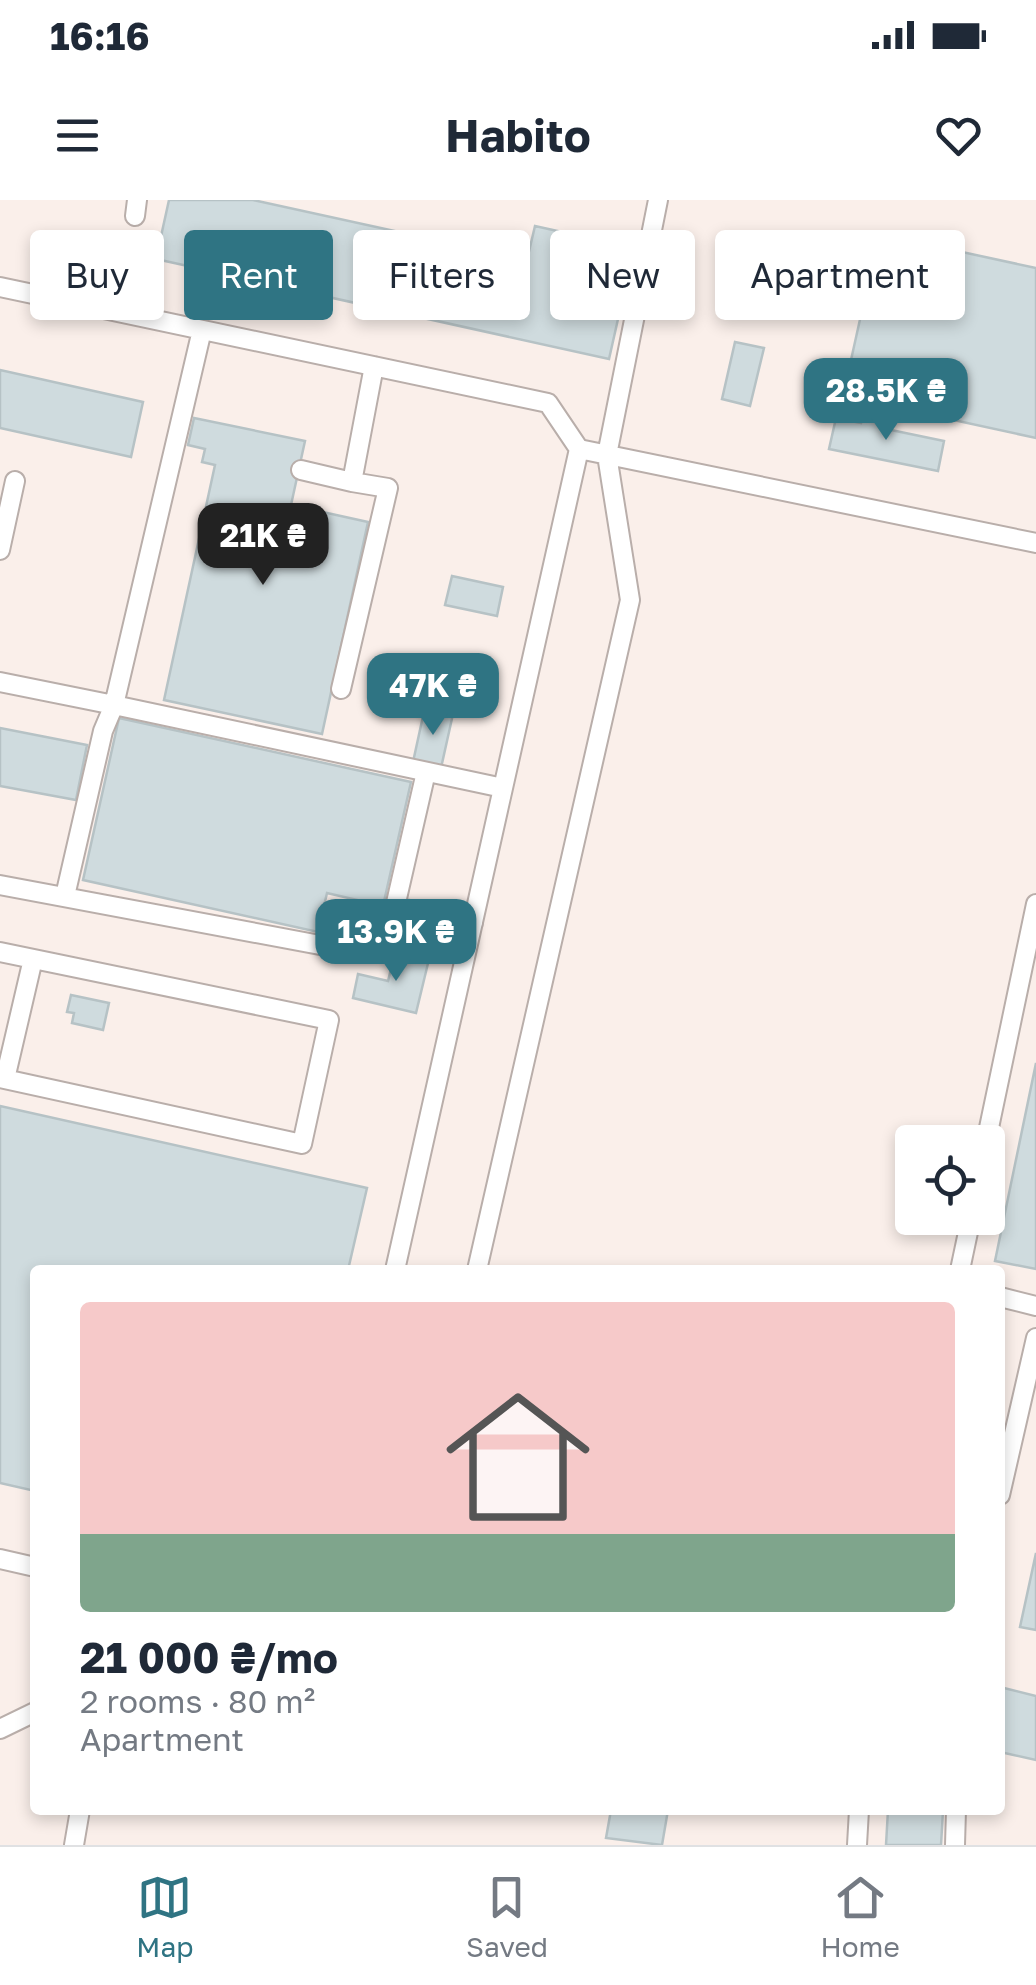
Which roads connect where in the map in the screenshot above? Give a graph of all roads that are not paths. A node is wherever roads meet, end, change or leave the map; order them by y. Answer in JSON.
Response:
{"nodes":[{"id":1,"x":658,"y":200,"type":"edge"},
{"id":2,"x":0,"y":287,"type":"edge"},
{"id":3,"x":202,"y":330,"type":"junction"},
{"id":4,"x":374,"y":366,"type":"junction"},
{"id":5,"x":579,"y":449,"type":"junction"},
{"id":6,"x":607,"y":455,"type":"junction"},
{"id":7,"x":301,"y":470,"type":"dead end"},
{"id":8,"x":15,"y":481,"type":"dead end"},
{"id":9,"x":352,"y":482,"type":"junction"},
{"id":10,"x":1036,"y":543,"type":"edge"},
{"id":11,"x":0,"y":550,"type":"edge"},
{"id":12,"x":0,"y":682,"type":"edge"},
{"id":13,"x":341,"y":690,"type":"dead end"},
{"id":14,"x":114,"y":706,"type":"junction"},
{"id":15,"x":426,"y":772,"type":"junction"},
{"id":16,"x":503,"y":788,"type":"junction"},
{"id":17,"x":0,"y":884,"type":"edge"},
{"id":18,"x":64,"y":896,"type":"junction"},
{"id":19,"x":1036,"y":904,"type":"edge"},
{"id":20,"x":396,"y":908,"type":"junction"},
{"id":21,"x":472,"y":923,"type":"junction"},
{"id":22,"x":0,"y":952,"type":"edge"},
{"id":23,"x":33,"y":959,"type":"junction"},
{"id":24,"x":2,"y":1079,"type":"edge"},
{"id":25,"x":990,"y":1125,"type":"edge"},
{"id":26,"x":967,"y":1235,"type":"edge"},
{"id":27,"x":396,"y":1265,"type":"edge"},
{"id":28,"x":478,"y":1265,"type":"edge"},
{"id":29,"x":961,"y":1265,"type":"edge"},
{"id":30,"x":1005,"y":1298,"type":"edge"},
{"id":31,"x":1036,"y":1306,"type":"edge"},
{"id":32,"x":1036,"y":1338,"type":"edge"},
{"id":33,"x":1005,"y":1473,"type":"edge"},
{"id":34,"x":0,"y":1559,"type":"edge"},
{"id":35,"x":30,"y":1566,"type":"edge"},
{"id":36,"x":30,"y":1714,"type":"edge"},
{"id":37,"x":0,"y":1729,"type":"edge"},
{"id":38,"x":79,"y":1815,"type":"edge"},
{"id":39,"x":859,"y":1815,"type":"edge"},
{"id":40,"x":956,"y":1815,"type":"edge"},
{"id":41,"x":74,"y":1845,"type":"edge"},
{"id":42,"x":856,"y":1845,"type":"edge"},
{"id":43,"x":955,"y":1845,"type":"edge"}],
"edges":[{"from":1,"to":6,"type":"lane"},
{"from":2,"to":3,"type":"lane"},
{"from":3,"to":4,"type":"lane"},
{"from":3,"to":14,"type":"lane"},
{"from":4,"to":5,"type":"lane"},
{"from":4,"to":9,"type":"lane"},
{"from":5,"to":6,"type":"lane"},
{"from":5,"to":16,"type":"lane"},
{"from":6,"to":10,"type":"lane"},
{"from":6,"to":28,"type":"lane"},
{"from":7,"to":9,"type":"lane"},
{"from":8,"to":11,"type":"lane"},
{"from":9,"to":13,"type":"lane"},
{"from":12,"to":14,"type":"lane"},
{"from":14,"to":15,"type":"lane"},
{"from":14,"to":18,"type":"lane"},
{"from":15,"to":16,"type":"lane"},
{"from":15,"to":20,"type":"lane"},
{"from":16,"to":21,"type":"lane"},
{"from":17,"to":18,"type":"lane"},
{"from":18,"to":20,"type":"lane"},
{"from":19,"to":25,"type":"lane"},
{"from":20,"to":21,"type":"lane"},
{"from":21,"to":27,"type":"lane"},
{"from":22,"to":23,"type":"lane"},
{"from":23,"to":24,"type":"lane"},
{"from":23,"to":24,"type":"lane"},
{"from":26,"to":29,"type":"lane"},
{"from":30,"to":31,"type":"lane"},
{"from":32,"to":33,"type":"lane"},
{"from":34,"to":35,"type":"lane"},
{"from":36,"to":37,"type":"lane"},
{"from":38,"to":41,"type":"lane"},
{"from":39,"to":42,"type":"lane"},
{"from":40,"to":43,"type":"lane"}]}
